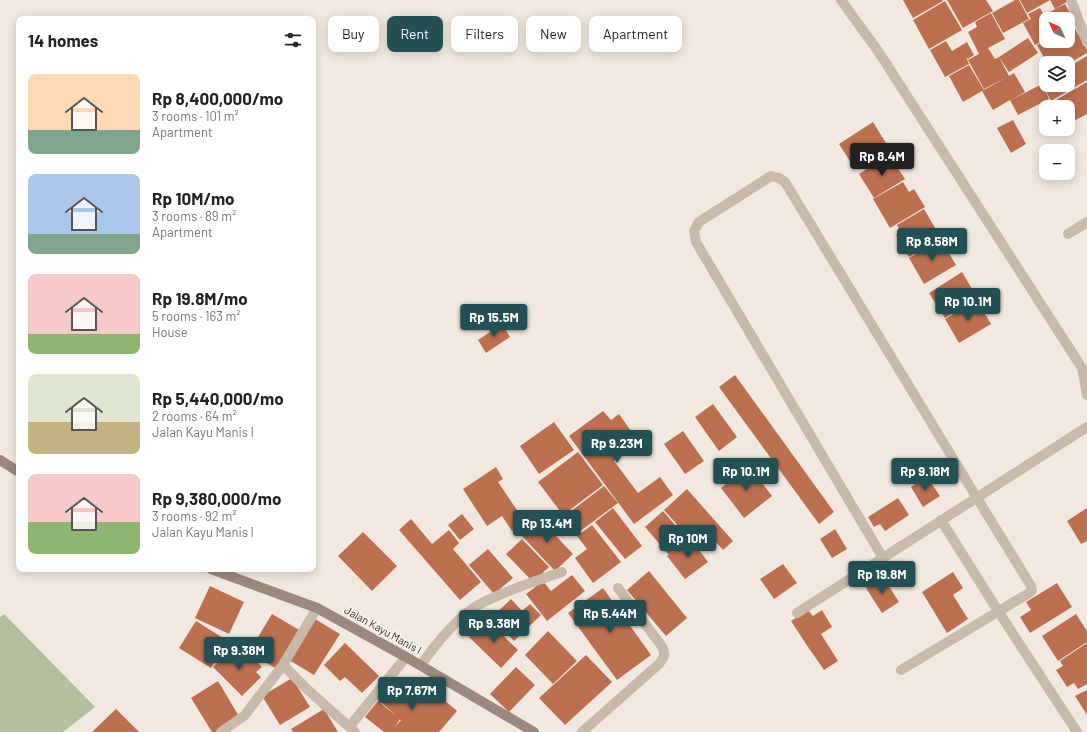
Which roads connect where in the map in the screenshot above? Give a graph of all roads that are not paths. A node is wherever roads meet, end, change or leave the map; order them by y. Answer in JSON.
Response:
{"nodes":[{"id":1,"x":841,"y":0,"type":"edge"},
{"id":2,"x":1071,"y":0,"type":"edge"},
{"id":3,"x":1087,"y":42,"type":"edge"},
{"id":4,"x":1087,"y":222,"type":"edge"},
{"id":5,"x":1068,"y":234,"type":"dead end"},
{"id":6,"x":1084,"y":371,"type":"edge"},
{"id":7,"x":1087,"y":395,"type":"edge"},
{"id":8,"x":1087,"y":427,"type":"edge"},
{"id":9,"x":0,"y":460,"type":"edge"},
{"id":10,"x":16,"y":470,"type":"edge"},
{"id":11,"x":977,"y":498,"type":"junction"},
{"id":12,"x":941,"y":520,"type":"junction"},
{"id":13,"x":882,"y":558,"type":"junction"},
{"id":14,"x":219,"y":572,"type":"edge"},
{"id":15,"x":562,"y":572,"type":"dead end"},
{"id":16,"x":618,"y":588,"type":"dead end"},
{"id":17,"x":317,"y":608,"type":"junction"},
{"id":18,"x":998,"y":610,"type":"junction"},
{"id":19,"x":797,"y":613,"type":"dead end"},
{"id":20,"x":406,"y":657,"type":"junction"},
{"id":21,"x":283,"y":665,"type":"junction"},
{"id":22,"x":420,"y":665,"type":"junction"},
{"id":23,"x":901,"y":670,"type":"dead end"},
{"id":24,"x":352,"y":729,"type":"edge"},
{"id":25,"x":221,"y":732,"type":"edge"},
{"id":26,"x":534,"y":732,"type":"edge"},
{"id":27,"x":582,"y":732,"type":"edge"},
{"id":28,"x":1077,"y":732,"type":"edge"}],
"edges":[{"from":1,"to":6,"type":"street"},
{"from":2,"to":3,"type":"street"},
{"from":4,"to":5,"type":"street"},
{"from":6,"to":7,"type":"street"},
{"from":8,"to":11,"type":"street"},
{"from":9,"to":10,"type":"street"},
{"from":11,"to":12,"type":"street"},
{"from":11,"to":13,"type":"street"},
{"from":11,"to":18,"type":"street"},
{"from":12,"to":13,"type":"street"},
{"from":12,"to":18,"type":"street"},
{"from":13,"to":19,"type":"street"},
{"from":14,"to":17,"type":"street","name":"Jalan Kayu Manis I"},
{"from":15,"to":22,"type":"street"},
{"from":16,"to":27,"type":"street"},
{"from":17,"to":20,"type":"street","name":"Jalan Kayu Manis I"},
{"from":17,"to":21,"type":"street"},
{"from":18,"to":23,"type":"street"},
{"from":18,"to":28,"type":"street"},
{"from":20,"to":22,"type":"street","name":"Jalan Kayu Manis I"},
{"from":20,"to":24,"type":"street"},
{"from":21,"to":24,"type":"street"},
{"from":21,"to":25,"type":"street"},
{"from":22,"to":26,"type":"street","name":"Jalan Kayu Manis I"}]}
